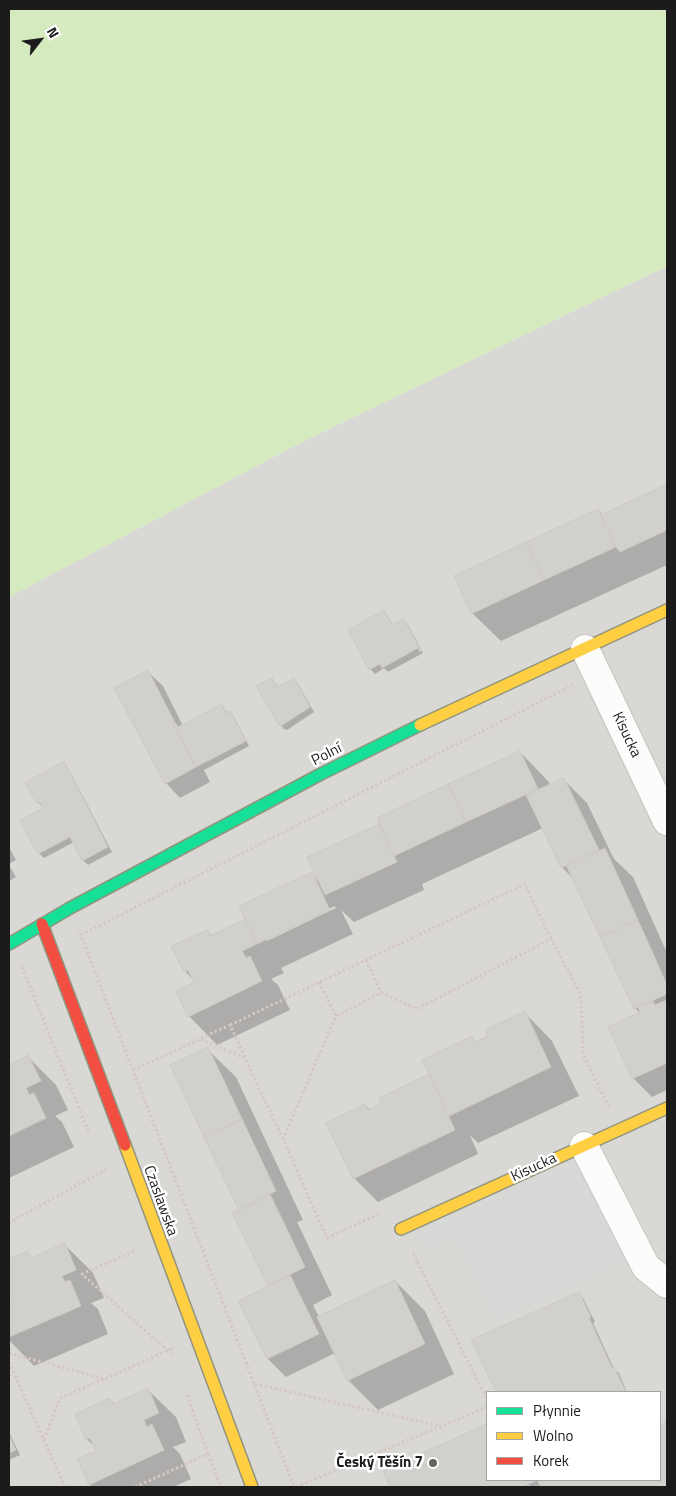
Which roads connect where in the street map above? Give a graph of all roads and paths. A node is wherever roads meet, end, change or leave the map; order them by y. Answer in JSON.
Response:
{"nodes":[{"id":1,"x":667,"y":610,"type":"edge"},
{"id":2,"x":585,"y":649,"type":"junction"},
{"id":3,"x":597,"y":673,"type":"junction"},
{"id":4,"x":667,"y":821,"type":"edge"},
{"id":5,"x":70,"y":908,"type":"junction"},
{"id":6,"x":42,"y":924,"type":"junction"},
{"id":7,"x":81,"y":935,"type":"junction"},
{"id":8,"x":551,"y":939,"type":"junction"},
{"id":9,"x":9,"y":944,"type":"edge"},
{"id":10,"x":366,"y":960,"type":"junction"},
{"id":11,"x":20,"y":962,"type":"dead end"},
{"id":12,"x":319,"y":982,"type":"junction"},
{"id":13,"x":381,"y":992,"type":"junction"},
{"id":14,"x":336,"y":1016,"type":"junction"},
{"id":15,"x":230,"y":1025,"type":"junction"},
{"id":16,"x":200,"y":1039,"type":"junction"},
{"id":17,"x":245,"y":1058,"type":"junction"},
{"id":18,"x":133,"y":1070,"type":"junction"},
{"id":19,"x":667,"y":1108,"type":"edge"},
{"id":20,"x":619,"y":1130,"type":"junction"},
{"id":21,"x":90,"y":1134,"type":"dead end"},
{"id":22,"x":283,"y":1140,"type":"junction"},
{"id":23,"x":584,"y":1146,"type":"junction"},
{"id":24,"x":101,"y":1161,"type":"dead end"},
{"id":25,"x":9,"y":1216,"type":"edge"},
{"id":26,"x":12,"y":1222,"type":"junction"},
{"id":27,"x":9,"y":1224,"type":"edge"},
{"id":28,"x":401,"y":1229,"type":"junction"},
{"id":29,"x":134,"y":1251,"type":"dead end"},
{"id":30,"x":667,"y":1284,"type":"edge"},
{"id":31,"x":168,"y":1351,"type":"junction"},
{"id":32,"x":9,"y":1353,"type":"edge"},
{"id":33,"x":174,"y":1358,"type":"dead end"},
{"id":34,"x":9,"y":1362,"type":"edge"},
{"id":35,"x":105,"y":1378,"type":"junction"},
{"id":36,"x":183,"y":1384,"type":"dead end"},
{"id":37,"x":254,"y":1384,"type":"junction"},
{"id":38,"x":486,"y":1398,"type":"edge"},
{"id":39,"x":486,"y":1407,"type":"edge"},
{"id":40,"x":441,"y":1426,"type":"junction"},
{"id":41,"x":44,"y":1440,"type":"junction"},
{"id":42,"x":208,"y":1454,"type":"junction"},
{"id":43,"x":65,"y":1487,"type":"edge"},
{"id":44,"x":135,"y":1487,"type":"edge"},
{"id":45,"x":222,"y":1487,"type":"edge"},
{"id":46,"x":252,"y":1487,"type":"edge"},
{"id":47,"x":295,"y":1487,"type":"edge"}],
"edges":[{"from":1,"to":2,"type":"street","name":"Polní"},
{"from":2,"to":3,"type":"street","name":"Kisucka"},
{"from":2,"to":5,"type":"street","name":"Polní"},
{"from":3,"to":4,"type":"street","name":"Kisucka"},
{"from":3,"to":7,"type":"path"},
{"from":5,"to":6,"type":"street","name":"Polní"},
{"from":5,"to":7,"type":"path"},
{"from":6,"to":9,"type":"street","name":"Polní"},
{"from":6,"to":46,"type":"street","name":"Czaslawska"},
{"from":7,"to":18,"type":"path"},
{"from":8,"to":10,"type":"path"},
{"from":8,"to":13,"type":"path"},
{"from":8,"to":20,"type":"path"},
{"from":10,"to":12,"type":"path"},
{"from":10,"to":13,"type":"path"},
{"from":11,"to":21,"type":"path"},
{"from":12,"to":14,"type":"path"},
{"from":12,"to":15,"type":"path"},
{"from":13,"to":14,"type":"path"},
{"from":14,"to":22,"type":"path"},
{"from":15,"to":16,"type":"path"},
{"from":15,"to":17,"type":"path"},
{"from":16,"to":17,"type":"path"},
{"from":16,"to":18,"type":"path"},
{"from":17,"to":22,"type":"path"},
{"from":18,"to":37,"type":"path"},
{"from":19,"to":20,"type":"street","name":"Kisucka"},
{"from":20,"to":23,"type":"street","name":"Kisucka"},
{"from":22,"to":28,"type":"path"},
{"from":23,"to":28,"type":"street","name":"Kisucka"},
{"from":23,"to":30,"type":"street"},
{"from":24,"to":26,"type":"path"},
{"from":25,"to":26,"type":"path"},
{"from":26,"to":27,"type":"path"},
{"from":28,"to":38,"type":"path"},
{"from":29,"to":31,"type":"path"},
{"from":31,"to":33,"type":"path"},
{"from":31,"to":35,"type":"path"},
{"from":32,"to":35,"type":"path"},
{"from":34,"to":41,"type":"path"},
{"from":35,"to":41,"type":"path"},
{"from":36,"to":42,"type":"path"},
{"from":37,"to":40,"type":"path"},
{"from":37,"to":47,"type":"path"},
{"from":39,"to":40,"type":"path"},
{"from":40,"to":47,"type":"path"},
{"from":41,"to":43,"type":"path"},
{"from":42,"to":44,"type":"path"},
{"from":42,"to":45,"type":"path"}]}
